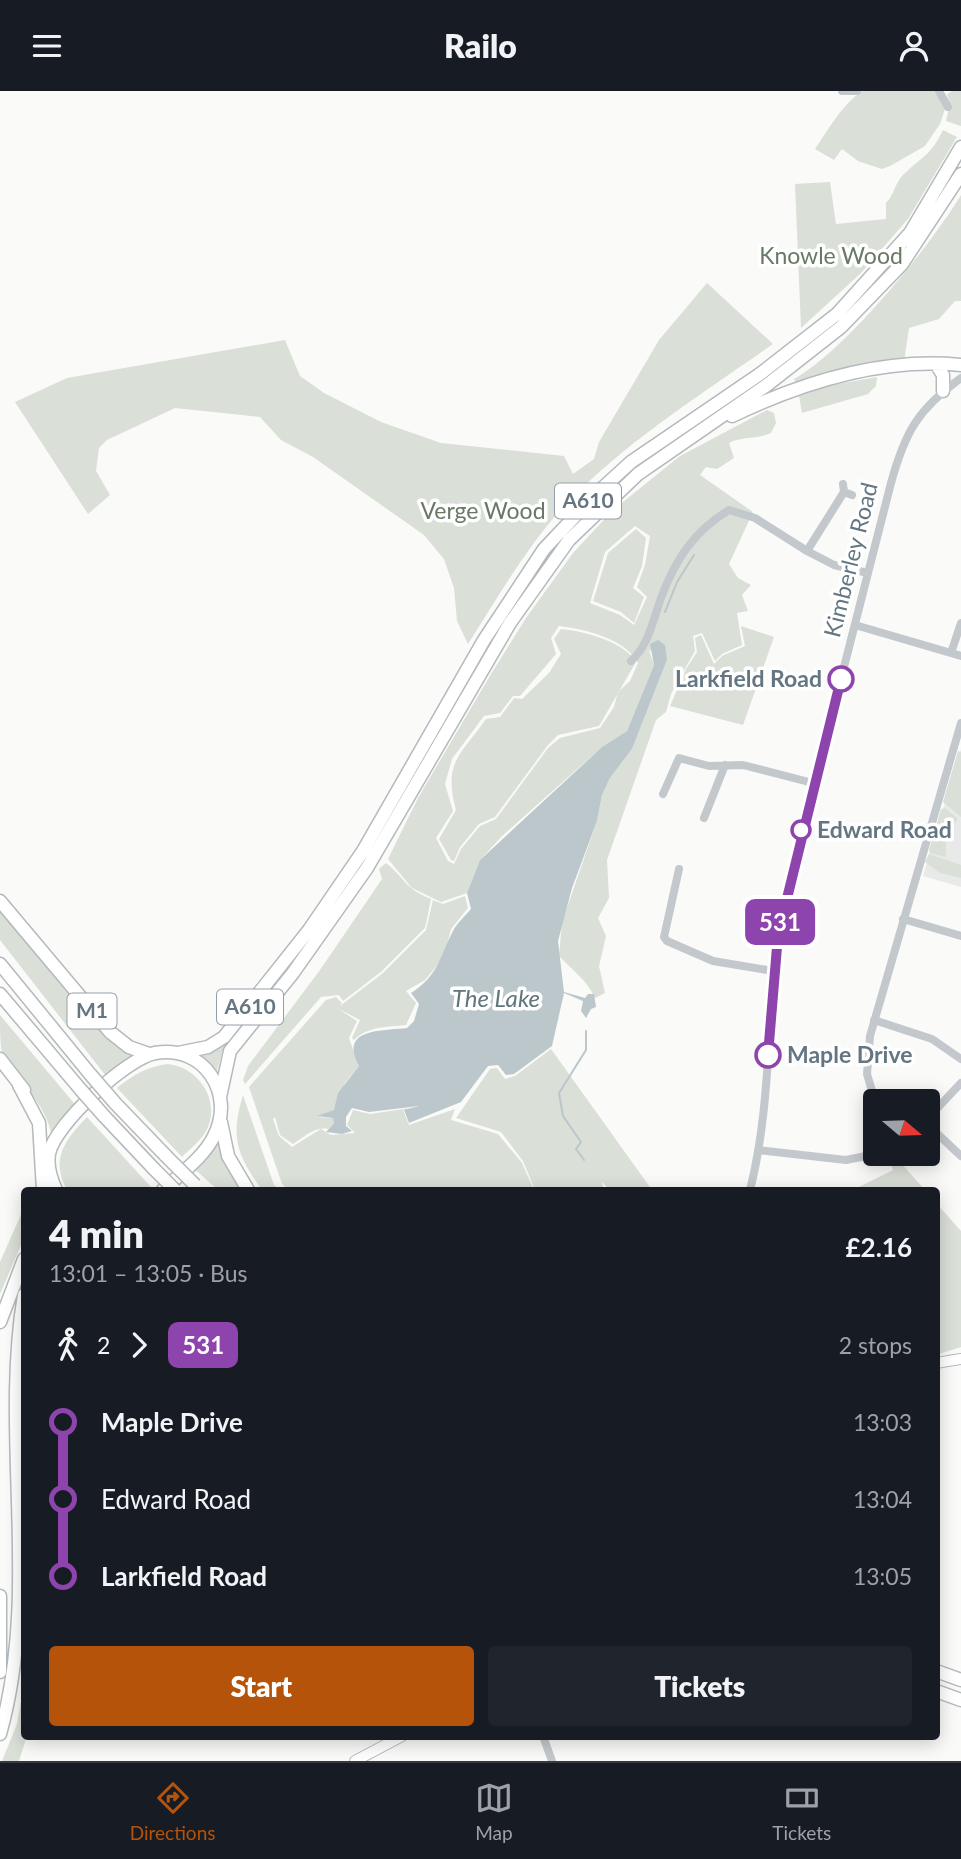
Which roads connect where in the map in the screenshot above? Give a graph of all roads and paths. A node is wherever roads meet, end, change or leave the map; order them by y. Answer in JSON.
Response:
{"nodes":[{"id":1,"x":842,"y":91,"type":"edge"},
{"id":2,"x":857,"y":91,"type":"edge"},
{"id":3,"x":939,"y":91,"type":"edge"},
{"id":4,"x":948,"y":107,"type":"dead end"},
{"id":5,"x":961,"y":147,"type":"edge"},
{"id":6,"x":961,"y":174,"type":"edge"},
{"id":7,"x":936,"y":364,"type":"junction"},
{"id":8,"x":961,"y":365,"type":"edge"},
{"id":9,"x":961,"y":378,"type":"edge"},
{"id":10,"x":943,"y":391,"type":"junction"},
{"id":11,"x":684,"y":440,"type":"junction"},
{"id":12,"x":846,"y":490,"type":"dead end"},
{"id":13,"x":807,"y":551,"type":"junction"},
{"id":14,"x":868,"y":573,"type":"junction"},
{"id":15,"x":961,"y":623,"type":"edge"},
{"id":16,"x":855,"y":625,"type":"junction"},
{"id":17,"x":951,"y":653,"type":"junction"},
{"id":18,"x":961,"y":656,"type":"edge"},
{"id":19,"x":631,"y":661,"type":"dead end"},
{"id":20,"x":961,"y":723,"type":"edge"},
{"id":21,"x":725,"y":765,"type":"junction"},
{"id":22,"x":813,"y":783,"type":"junction"},
{"id":23,"x":663,"y":794,"type":"dead end"},
{"id":24,"x":704,"y":818,"type":"dead end"},
{"id":25,"x":679,"y":869,"type":"dead end"},
{"id":26,"x":0,"y":901,"type":"edge"},
{"id":27,"x":904,"y":919,"type":"junction"},
{"id":28,"x":961,"y":936,"type":"edge"},
{"id":29,"x":0,"y":964,"type":"edge"},
{"id":30,"x":773,"y":971,"type":"junction"},
{"id":31,"x":0,"y":994,"type":"edge"},
{"id":32,"x":874,"y":1020,"type":"junction"},
{"id":33,"x":178,"y":1053,"type":"junction"},
{"id":34,"x":149,"y":1055,"type":"junction"},
{"id":35,"x":0,"y":1059,"type":"edge"},
{"id":36,"x":961,"y":1059,"type":"edge"},
{"id":37,"x":961,"y":1083,"type":"edge"},
{"id":38,"x":19,"y":1085,"type":"junction"},
{"id":39,"x":873,"y":1089,"type":"edge"},
{"id":40,"x":220,"y":1097,"type":"junction"},
{"id":41,"x":940,"y":1105,"type":"edge"},
{"id":42,"x":220,"y":1115,"type":"junction"},
{"id":43,"x":940,"y":1136,"type":"edge"},
{"id":44,"x":758,"y":1150,"type":"junction"},
{"id":45,"x":49,"y":1153,"type":"junction"},
{"id":46,"x":961,"y":1156,"type":"edge"},
{"id":47,"x":863,"y":1157,"type":"edge"},
{"id":48,"x":51,"y":1187,"type":"edge"},
{"id":49,"x":51,"y":1187,"type":"edge"},
{"id":50,"x":166,"y":1187,"type":"edge"},
{"id":51,"x":172,"y":1187,"type":"edge"},
{"id":52,"x":197,"y":1187,"type":"edge"},
{"id":53,"x":246,"y":1187,"type":"edge"},
{"id":54,"x":751,"y":1187,"type":"edge"},
{"id":55,"x":21,"y":1267,"type":"edge"},
{"id":56,"x":21,"y":1304,"type":"edge"},
{"id":57,"x":0,"y":1322,"type":"edge"},
{"id":58,"x":961,"y":1359,"type":"edge"},
{"id":59,"x":940,"y":1362,"type":"edge"},
{"id":60,"x":3,"y":1376,"type":"dead end"},
{"id":61,"x":3,"y":1470,"type":"dead end"},
{"id":62,"x":0,"y":1596,"type":"edge"},
{"id":63,"x":0,"y":1672,"type":"edge"},
{"id":64,"x":940,"y":1672,"type":"edge"},
{"id":65,"x":961,"y":1680,"type":"edge"},
{"id":66,"x":940,"y":1692,"type":"edge"},
{"id":67,"x":961,"y":1700,"type":"edge"},
{"id":68,"x":0,"y":1734,"type":"edge"},
{"id":69,"x":394,"y":1740,"type":"edge"},
{"id":70,"x":544,"y":1740,"type":"edge"},
{"id":71,"x":355,"y":1761,"type":"edge"},
{"id":72,"x":552,"y":1761,"type":"edge"}],
"edges":[{"from":1,"to":2,"type":"street"},
{"from":3,"to":4,"type":"street"},
{"from":5,"to":33,"type":"highway","number":"A610"},
{"from":6,"to":11,"type":"highway","number":"A610"},
{"from":7,"to":8,"type":"highway"},
{"from":7,"to":10,"type":"highway"},
{"from":7,"to":11,"type":"highway"},
{"from":9,"to":10,"type":"street","name":"Kimberley Road"},
{"from":10,"to":14,"type":"street","name":"Kimberley Road"},
{"from":11,"to":40,"type":"highway","number":"A610"},
{"from":12,"to":13,"type":"street"},
{"from":13,"to":14,"type":"street"},
{"from":13,"to":19,"type":"street"},
{"from":14,"to":16,"type":"street","name":"Kimberley Road"},
{"from":15,"to":17,"type":"street"},
{"from":16,"to":17,"type":"street"},
{"from":16,"to":22,"type":"street","name":"Kimberley Road"},
{"from":17,"to":18,"type":"street"},
{"from":20,"to":27,"type":"street"},
{"from":21,"to":22,"type":"street"},
{"from":21,"to":23,"type":"street"},
{"from":21,"to":24,"type":"street"},
{"from":22,"to":30,"type":"street","name":"Kimberley Road"},
{"from":25,"to":30,"type":"street"},
{"from":26,"to":34,"type":"highway","number":"M1"},
{"from":27,"to":28,"type":"street"},
{"from":27,"to":32,"type":"street"},
{"from":29,"to":52,"type":"highway","number":"M1","bridge":true},
{"from":30,"to":44,"type":"street","name":"Kimberley Road"},
{"from":31,"to":51,"type":"highway","number":"M1","bridge":true},
{"from":32,"to":36,"type":"street"},
{"from":32,"to":39,"type":"street"},
{"from":33,"to":34,"type":"highway"},
{"from":33,"to":40,"type":"highway"},
{"from":34,"to":45,"type":"highway"},
{"from":35,"to":38,"type":"highway"},
{"from":37,"to":41,"type":"street"},
{"from":38,"to":45,"type":"highway"},
{"from":38,"to":49,"type":"highway"},
{"from":40,"to":42,"type":"highway"},
{"from":42,"to":50,"type":"highway"},
{"from":42,"to":53,"type":"highway"},
{"from":43,"to":46,"type":"street"},
{"from":44,"to":47,"type":"street"},
{"from":44,"to":54,"type":"street","name":"Kimberley Road"},
{"from":45,"to":48,"type":"highway"},
{"from":55,"to":57,"type":"highway"},
{"from":56,"to":60,"type":"highway"},
{"from":58,"to":59,"type":"main road"},
{"from":61,"to":68,"type":"highway"},
{"from":62,"to":63,"type":"highway"},
{"from":64,"to":65,"type":"highway"},
{"from":66,"to":67,"type":"highway"},
{"from":69,"to":71,"type":"main road"},
{"from":70,"to":72,"type":"street"}]}
